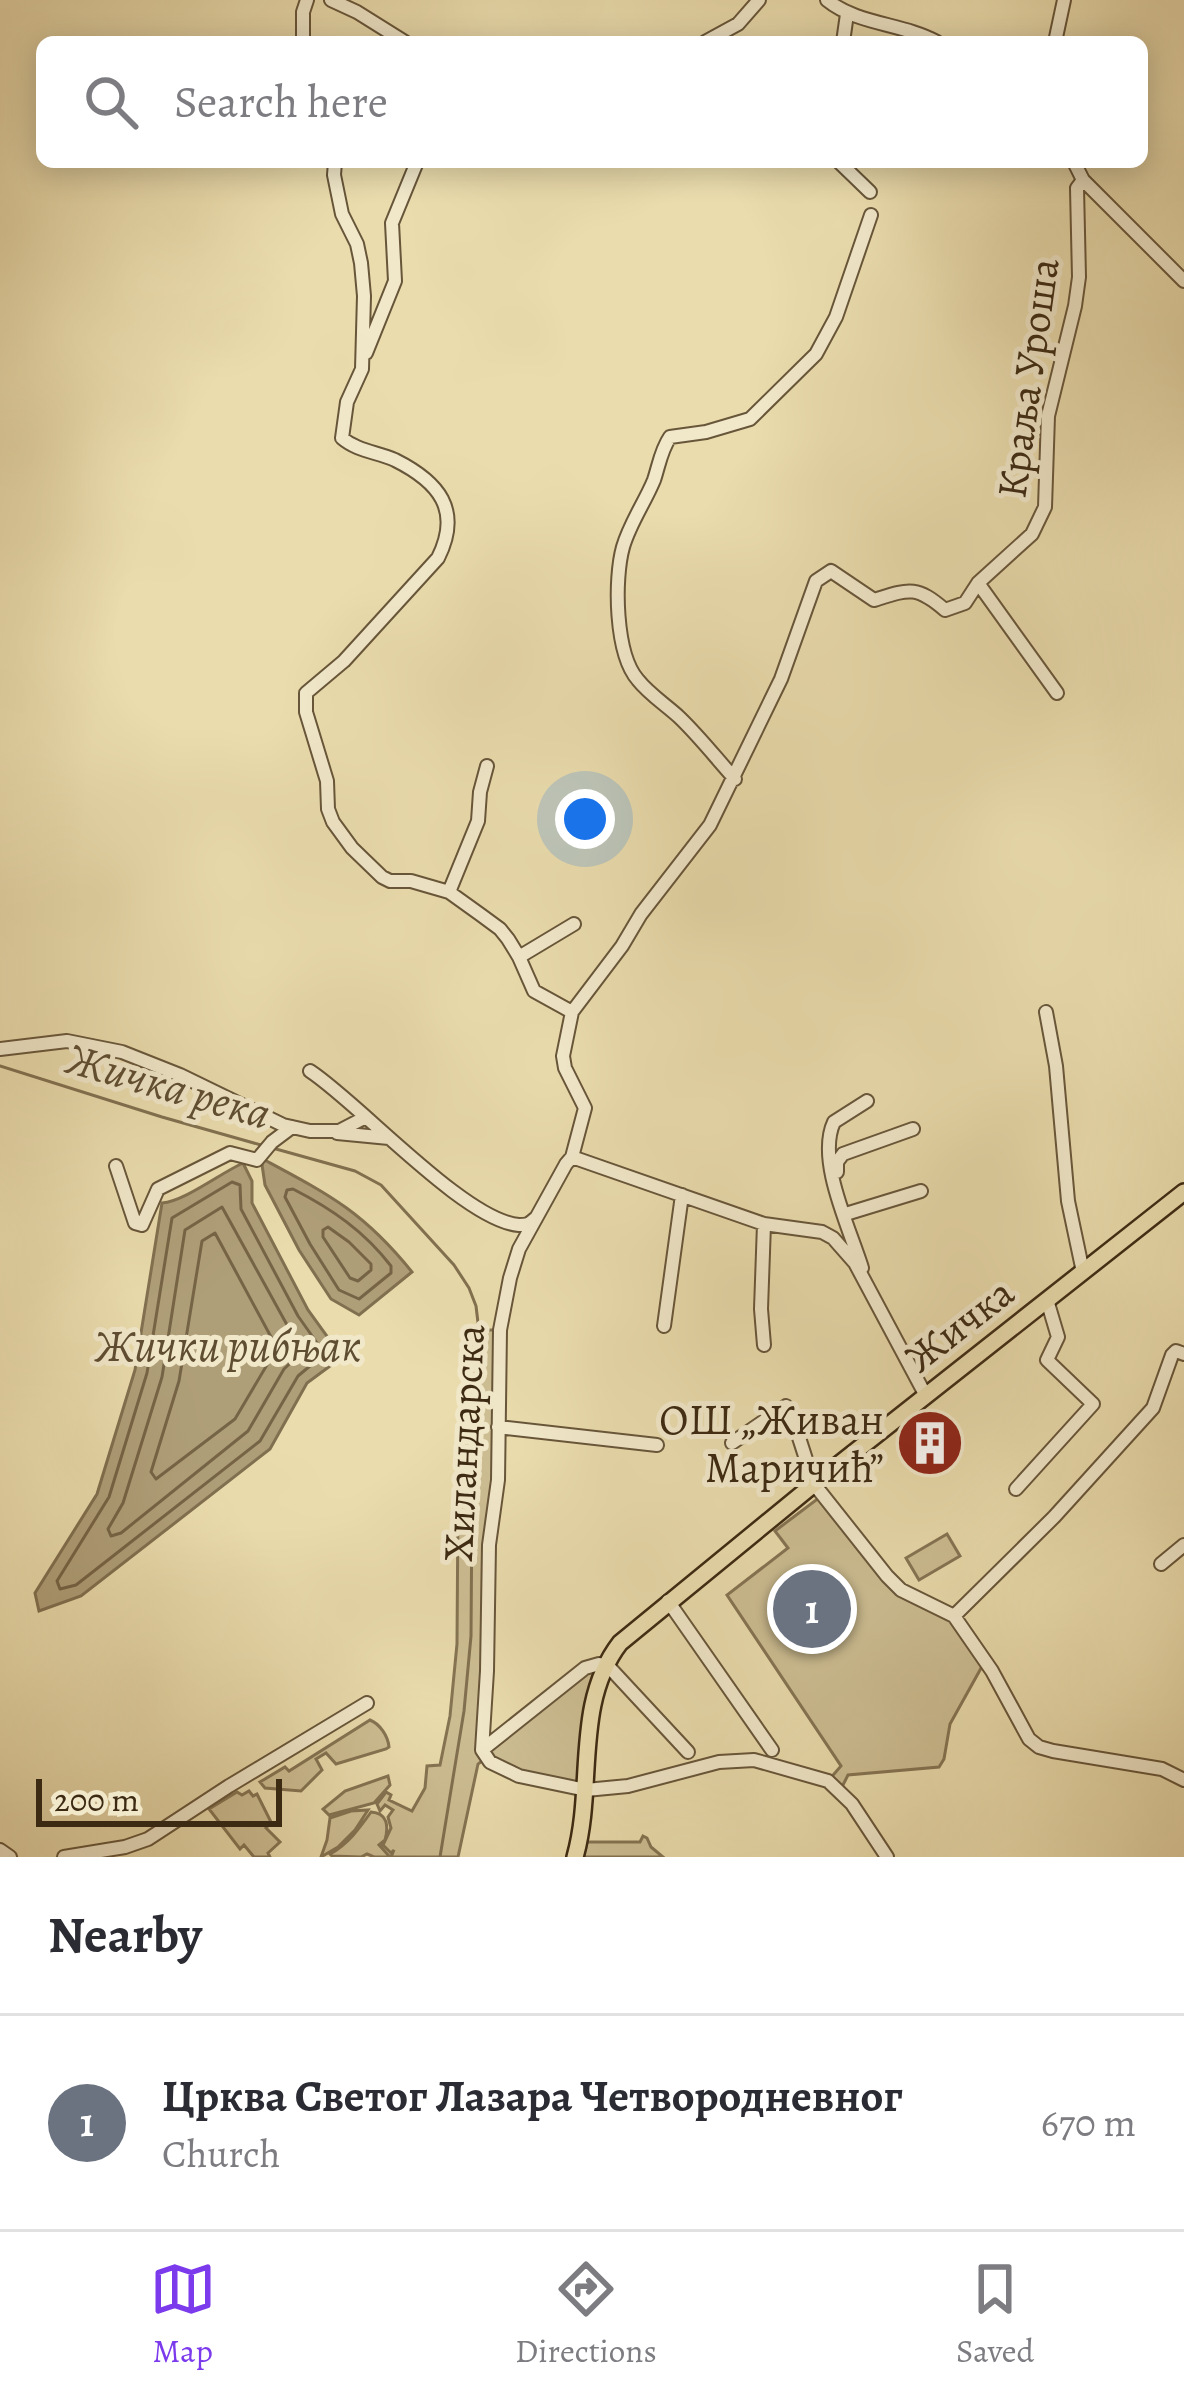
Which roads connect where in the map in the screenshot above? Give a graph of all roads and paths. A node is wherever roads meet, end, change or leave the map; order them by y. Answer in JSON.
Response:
{"nodes":[{"id":1,"x":307,"y":0,"type":"edge"},
{"id":2,"x":331,"y":0,"type":"edge"},
{"id":3,"x":759,"y":0,"type":"edge"},
{"id":4,"x":827,"y":0,"type":"edge"},
{"id":5,"x":1064,"y":0,"type":"edge"},
{"id":6,"x":847,"y":14,"type":"junction"},
{"id":7,"x":303,"y":36,"type":"edge"},
{"id":8,"x":395,"y":36,"type":"edge"},
{"id":9,"x":716,"y":36,"type":"edge"},
{"id":10,"x":844,"y":36,"type":"edge"},
{"id":11,"x":922,"y":36,"type":"edge"},
{"id":12,"x":1056,"y":36,"type":"edge"},
{"id":13,"x":334,"y":168,"type":"edge"},
{"id":14,"x":415,"y":168,"type":"edge"},
{"id":15,"x":844,"y":168,"type":"edge"},
{"id":16,"x":1077,"y":168,"type":"edge"},
{"id":17,"x":1083,"y":180,"type":"junction"},
{"id":18,"x":870,"y":192,"type":"dead end"},
{"id":19,"x":871,"y":214,"type":"dead end"},
{"id":20,"x":1184,"y":281,"type":"edge"},
{"id":21,"x":362,"y":369,"type":"junction"},
{"id":22,"x":978,"y":583,"type":"junction"},
{"id":23,"x":1057,"y":693,"type":"dead end"},
{"id":24,"x":487,"y":766,"type":"dead end"},
{"id":25,"x":735,"y":778,"type":"junction"},
{"id":26,"x":449,"y":892,"type":"junction"},
{"id":27,"x":574,"y":924,"type":"dead end"},
{"id":28,"x":519,"y":957,"type":"junction"},
{"id":29,"x":572,"y":1012,"type":"junction"},
{"id":30,"x":1046,"y":1012,"type":"dead end"},
{"id":31,"x":0,"y":1049,"type":"edge"},
{"id":32,"x":310,"y":1071,"type":"dead end"},
{"id":33,"x":867,"y":1101,"type":"dead end"},
{"id":34,"x":364,"y":1118,"type":"junction"},
{"id":35,"x":292,"y":1127,"type":"junction"},
{"id":36,"x":913,"y":1129,"type":"dead end"},
{"id":37,"x":330,"y":1132,"type":"junction"},
{"id":38,"x":389,"y":1138,"type":"junction"},
{"id":39,"x":572,"y":1157,"type":"junction"},
{"id":40,"x":116,"y":1166,"type":"dead end"},
{"id":41,"x":921,"y":1191,"type":"dead end"},
{"id":42,"x":1184,"y":1192,"type":"edge"},
{"id":43,"x":682,"y":1195,"type":"junction"},
{"id":44,"x":849,"y":1213,"type":"junction"},
{"id":45,"x":537,"y":1217,"type":"junction"},
{"id":46,"x":503,"y":1221,"type":"junction"},
{"id":47,"x":764,"y":1224,"type":"junction"},
{"id":48,"x":854,"y":1242,"type":"junction"},
{"id":49,"x":514,"y":1263,"type":"junction"},
{"id":50,"x":1083,"y":1272,"type":"junction"},
{"id":51,"x":867,"y":1283,"type":"junction"},
{"id":52,"x":1047,"y":1300,"type":"junction"},
{"id":53,"x":664,"y":1326,"type":"dead end"},
{"id":54,"x":764,"y":1345,"type":"dead end"},
{"id":55,"x":1184,"y":1354,"type":"edge"},
{"id":56,"x":926,"y":1396,"type":"junction"},
{"id":57,"x":498,"y":1427,"type":"junction"},
{"id":58,"x":731,"y":1443,"type":"dead end"},
{"id":59,"x":657,"y":1445,"type":"dead end"},
{"id":60,"x":814,"y":1484,"type":"junction"},
{"id":61,"x":1016,"y":1489,"type":"dead end"},
{"id":62,"x":1184,"y":1545,"type":"edge"},
{"id":63,"x":1161,"y":1564,"type":"dead end"},
{"id":64,"x":668,"y":1601,"type":"junction"},
{"id":65,"x":954,"y":1616,"type":"junction"},
{"id":66,"x":610,"y":1658,"type":"junction"},
{"id":67,"x":367,"y":1703,"type":"dead end"},
{"id":68,"x":482,"y":1750,"type":"junction"},
{"id":69,"x":772,"y":1750,"type":"dead end"},
{"id":70,"x":688,"y":1752,"type":"dead end"},
{"id":71,"x":1184,"y":1780,"type":"edge"},
{"id":72,"x":586,"y":1790,"type":"junction"},
{"id":73,"x":0,"y":1850,"type":"edge"},
{"id":74,"x":10,"y":1857,"type":"edge"},
{"id":75,"x":64,"y":1857,"type":"edge"},
{"id":76,"x":575,"y":1857,"type":"edge"},
{"id":77,"x":887,"y":1857,"type":"edge"}],
"edges":[{"from":1,"to":7,"type":"street"},
{"from":2,"to":8,"type":"street"},
{"from":3,"to":9,"type":"street"},
{"from":4,"to":6,"type":"street"},
{"from":5,"to":12,"type":"street"},
{"from":6,"to":10,"type":"street"},
{"from":6,"to":11,"type":"street"},
{"from":13,"to":21,"type":"street"},
{"from":14,"to":21,"type":"street"},
{"from":15,"to":18,"type":"street"},
{"from":16,"to":17,"type":"street"},
{"from":17,"to":20,"type":"street"},
{"from":17,"to":22,"type":"street","name":"Краља Уроша"},
{"from":19,"to":25,"type":"street"},
{"from":21,"to":26,"type":"street"},
{"from":22,"to":23,"type":"street"},
{"from":22,"to":25,"type":"street","name":"Краља Уроша"},
{"from":24,"to":26,"type":"street"},
{"from":25,"to":29,"type":"street"},
{"from":26,"to":28,"type":"street"},
{"from":27,"to":28,"type":"street"},
{"from":28,"to":29,"type":"street"},
{"from":29,"to":39,"type":"street"},
{"from":30,"to":50,"type":"street"},
{"from":31,"to":35,"type":"street"},
{"from":32,"to":34,"type":"street"},
{"from":33,"to":48,"type":"street"},
{"from":34,"to":37,"type":"street"},
{"from":34,"to":38,"type":"street"},
{"from":35,"to":37,"type":"street"},
{"from":35,"to":40,"type":"street"},
{"from":36,"to":44,"type":"street"},
{"from":37,"to":38,"type":"street"},
{"from":38,"to":46,"type":"street"},
{"from":39,"to":43,"type":"street"},
{"from":39,"to":45,"type":"street","name":"Хиландарска"},
{"from":41,"to":44,"type":"street"},
{"from":42,"to":50,"type":"main road","name":"Жичка"},
{"from":43,"to":47,"type":"street"},
{"from":43,"to":53,"type":"street"},
{"from":44,"to":48,"type":"street"},
{"from":45,"to":46,"type":"street"},
{"from":45,"to":49,"type":"street","name":"Хиландарска"},
{"from":46,"to":49,"type":"street"},
{"from":47,"to":51,"type":"street"},
{"from":47,"to":54,"type":"street"},
{"from":48,"to":51,"type":"street"},
{"from":49,"to":57,"type":"street","name":"Хиландарска"},
{"from":50,"to":52,"type":"main road","name":"Жичка"},
{"from":51,"to":56,"type":"street"},
{"from":52,"to":56,"type":"main road","name":"Жичка"},
{"from":52,"to":61,"type":"street"},
{"from":55,"to":65,"type":"street"},
{"from":56,"to":60,"type":"main road","name":"Жичка"},
{"from":57,"to":59,"type":"street"},
{"from":57,"to":68,"type":"street","name":"Хиландарска"},
{"from":58,"to":60,"type":"street"},
{"from":60,"to":64,"type":"main road","name":"Жичка"},
{"from":60,"to":65,"type":"street"},
{"from":62,"to":63,"type":"street"},
{"from":64,"to":66,"type":"main road","name":"Жичка"},
{"from":64,"to":69,"type":"street"},
{"from":65,"to":71,"type":"street"},
{"from":66,"to":68,"type":"street"},
{"from":66,"to":70,"type":"street"},
{"from":66,"to":72,"type":"main road"},
{"from":67,"to":75,"type":"street"},
{"from":68,"to":72,"type":"street"},
{"from":72,"to":76,"type":"main road"},
{"from":72,"to":77,"type":"street"},
{"from":73,"to":74,"type":"street"}]}
